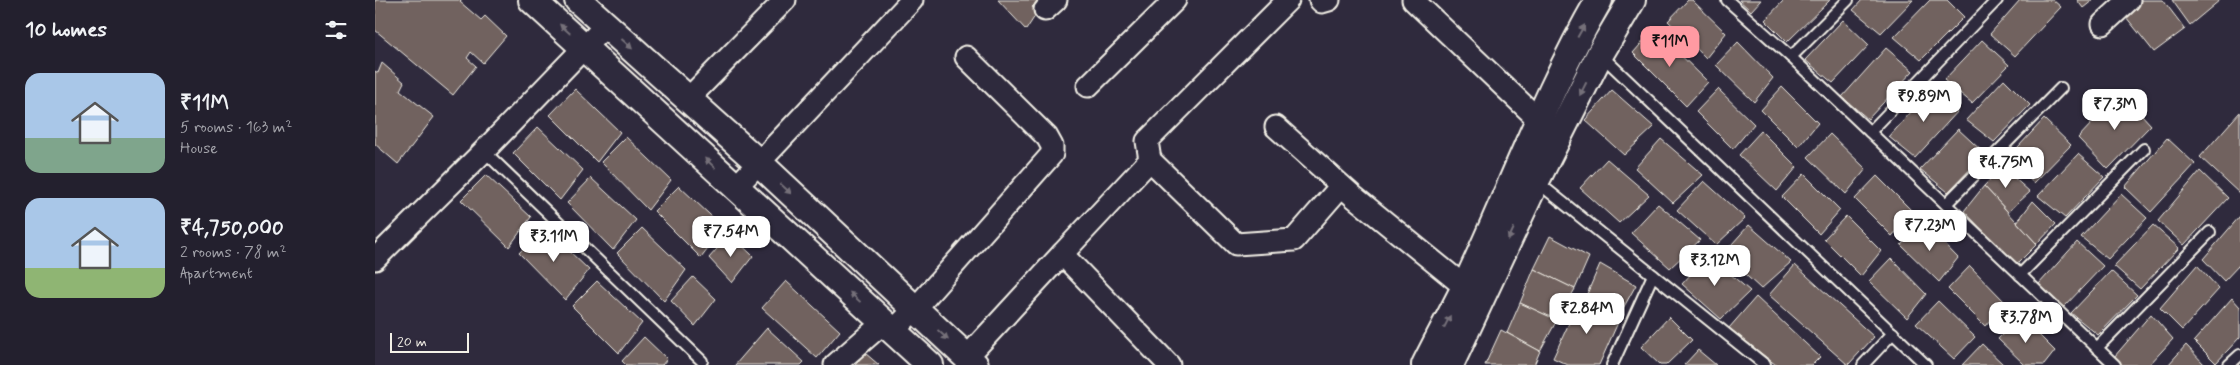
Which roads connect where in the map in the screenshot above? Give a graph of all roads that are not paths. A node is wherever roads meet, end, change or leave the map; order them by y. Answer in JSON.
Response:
{"nodes":[{"id":1,"x":532,"y":0,"type":"edge"},
{"id":2,"x":785,"y":0,"type":"edge"},
{"id":3,"x":912,"y":0,"type":"edge"},
{"id":4,"x":1175,"y":0,"type":"edge"},
{"id":5,"x":1288,"y":0,"type":"edge"},
{"id":6,"x":1320,"y":0,"type":"edge"},
{"id":7,"x":1329,"y":0,"type":"edge"},
{"id":8,"x":1413,"y":0,"type":"edge"},
{"id":9,"x":1599,"y":0,"type":"edge"},
{"id":10,"x":1632,"y":0,"type":"edge"},
{"id":11,"x":1727,"y":0,"type":"edge"},
{"id":12,"x":1847,"y":0,"type":"edge"},
{"id":13,"x":1997,"y":0,"type":"edge"},
{"id":14,"x":2129,"y":0,"type":"edge"},
{"id":15,"x":594,"y":9,"type":"edge"},
{"id":16,"x":2103,"y":24,"type":"dead end"},
{"id":17,"x":585,"y":48,"type":"junction"},
{"id":18,"x":1600,"y":54,"type":"junction"},
{"id":19,"x":1791,"y":56,"type":"junction"},
{"id":20,"x":966,"y":57,"type":"dead end"},
{"id":21,"x":1088,"y":86,"type":"dead end"},
{"id":22,"x":2061,"y":88,"type":"dead end"},
{"id":23,"x":688,"y":99,"type":"junction"},
{"id":24,"x":1539,"y":120,"type":"junction"},
{"id":25,"x":1276,"y":127,"type":"dead end"},
{"id":26,"x":1870,"y":132,"type":"junction"},
{"id":27,"x":2144,"y":149,"type":"dead end"},
{"id":28,"x":484,"y":151,"type":"junction"},
{"id":29,"x":1150,"y":160,"type":"junction"},
{"id":30,"x":759,"y":162,"type":"junction"},
{"id":31,"x":1527,"y":174,"type":"junction"},
{"id":32,"x":1341,"y":186,"type":"junction"},
{"id":33,"x":736,"y":187,"type":"junction"},
{"id":34,"x":1946,"y":204,"type":"junction"},
{"id":35,"x":2210,"y":232,"type":"dead end"},
{"id":36,"x":1062,"y":254,"type":"junction"},
{"id":37,"x":375,"y":259,"type":"edge"},
{"id":38,"x":1653,"y":274,"type":"junction"},
{"id":39,"x":2020,"y":275,"type":"junction"},
{"id":40,"x":1465,"y":287,"type":"junction"},
{"id":41,"x":915,"y":309,"type":"junction"},
{"id":42,"x":888,"y":327,"type":"junction"},
{"id":43,"x":1893,"y":333,"type":"junction"},
{"id":44,"x":2097,"y":348,"type":"junction"},
{"id":45,"x":2240,"y":355,"type":"edge"},
{"id":46,"x":701,"y":360,"type":"dead end"},
{"id":47,"x":971,"y":361,"type":"edge"},
{"id":48,"x":835,"y":365,"type":"edge"},
{"id":49,"x":930,"y":365,"type":"edge"},
{"id":50,"x":1169,"y":365,"type":"edge"},
{"id":51,"x":1425,"y":365,"type":"edge"},
{"id":52,"x":1450,"y":365,"type":"edge"},
{"id":53,"x":1612,"y":365,"type":"edge"},
{"id":54,"x":1765,"y":365,"type":"edge"},
{"id":55,"x":1863,"y":365,"type":"edge"},
{"id":56,"x":1926,"y":365,"type":"edge"},
{"id":57,"x":2115,"y":365,"type":"edge"},
{"id":58,"x":2229,"y":365,"type":"edge"}],
"edges":[{"from":17,"to":1,"type":"street","one_way":true},
{"from":2,"to":23,"type":"street"},
{"from":3,"to":30,"type":"street"},
{"from":4,"to":21,"type":"street"},
{"from":5,"to":29,"type":"street"},
{"from":6,"to":7,"type":"street"},
{"from":8,"to":24,"type":"street"},
{"from":24,"to":9,"type":"street","one_way":true},
{"from":10,"to":18,"type":"street"},
{"from":11,"to":19,"type":"lane"},
{"from":12,"to":19,"type":"lane"},
{"from":13,"to":26,"type":"lane"},
{"from":14,"to":16,"type":"street"},
{"from":15,"to":17,"type":"street"},
{"from":15,"to":23,"type":"street","one_way":true},
{"from":17,"to":28,"type":"street"},
{"from":33,"to":17,"type":"street","one_way":true},
{"from":18,"to":31,"type":"street","one_way":true},
{"from":18,"to":43,"type":"lane"},
{"from":19,"to":26,"type":"lane"},
{"from":20,"to":41,"type":"street"},
{"from":22,"to":34,"type":"lane"},
{"from":23,"to":30,"type":"street"},
{"from":24,"to":31,"type":"street"},
{"from":25,"to":32,"type":"street"},
{"from":26,"to":34,"type":"lane"},
{"from":27,"to":39,"type":"lane"},
{"from":28,"to":37,"type":"street"},
{"from":28,"to":46,"type":"lane"},
{"from":29,"to":32,"type":"street"},
{"from":29,"to":36,"type":"street"},
{"from":30,"to":33,"type":"street"},
{"from":30,"to":41,"type":"street","one_way":true},
{"from":31,"to":38,"type":"lane"},
{"from":31,"to":40,"type":"street"},
{"from":31,"to":52,"type":"street","one_way":true},
{"from":32,"to":40,"type":"street"},
{"from":42,"to":33,"type":"street","one_way":true},
{"from":34,"to":39,"type":"lane"},
{"from":35,"to":44,"type":"lane"},
{"from":36,"to":47,"type":"street"},
{"from":36,"to":50,"type":"street"},
{"from":38,"to":53,"type":"lane"},
{"from":38,"to":54,"type":"lane"},
{"from":39,"to":44,"type":"lane"},
{"from":51,"to":40,"type":"street","one_way":true},
{"from":41,"to":42,"type":"street"},
{"from":41,"to":47,"type":"street","one_way":true},
{"from":42,"to":48,"type":"street"},
{"from":42,"to":49,"type":"street"},
{"from":43,"to":55,"type":"lane"},
{"from":43,"to":56,"type":"lane"},
{"from":44,"to":57,"type":"lane"},
{"from":45,"to":58,"type":"lane"}]}
